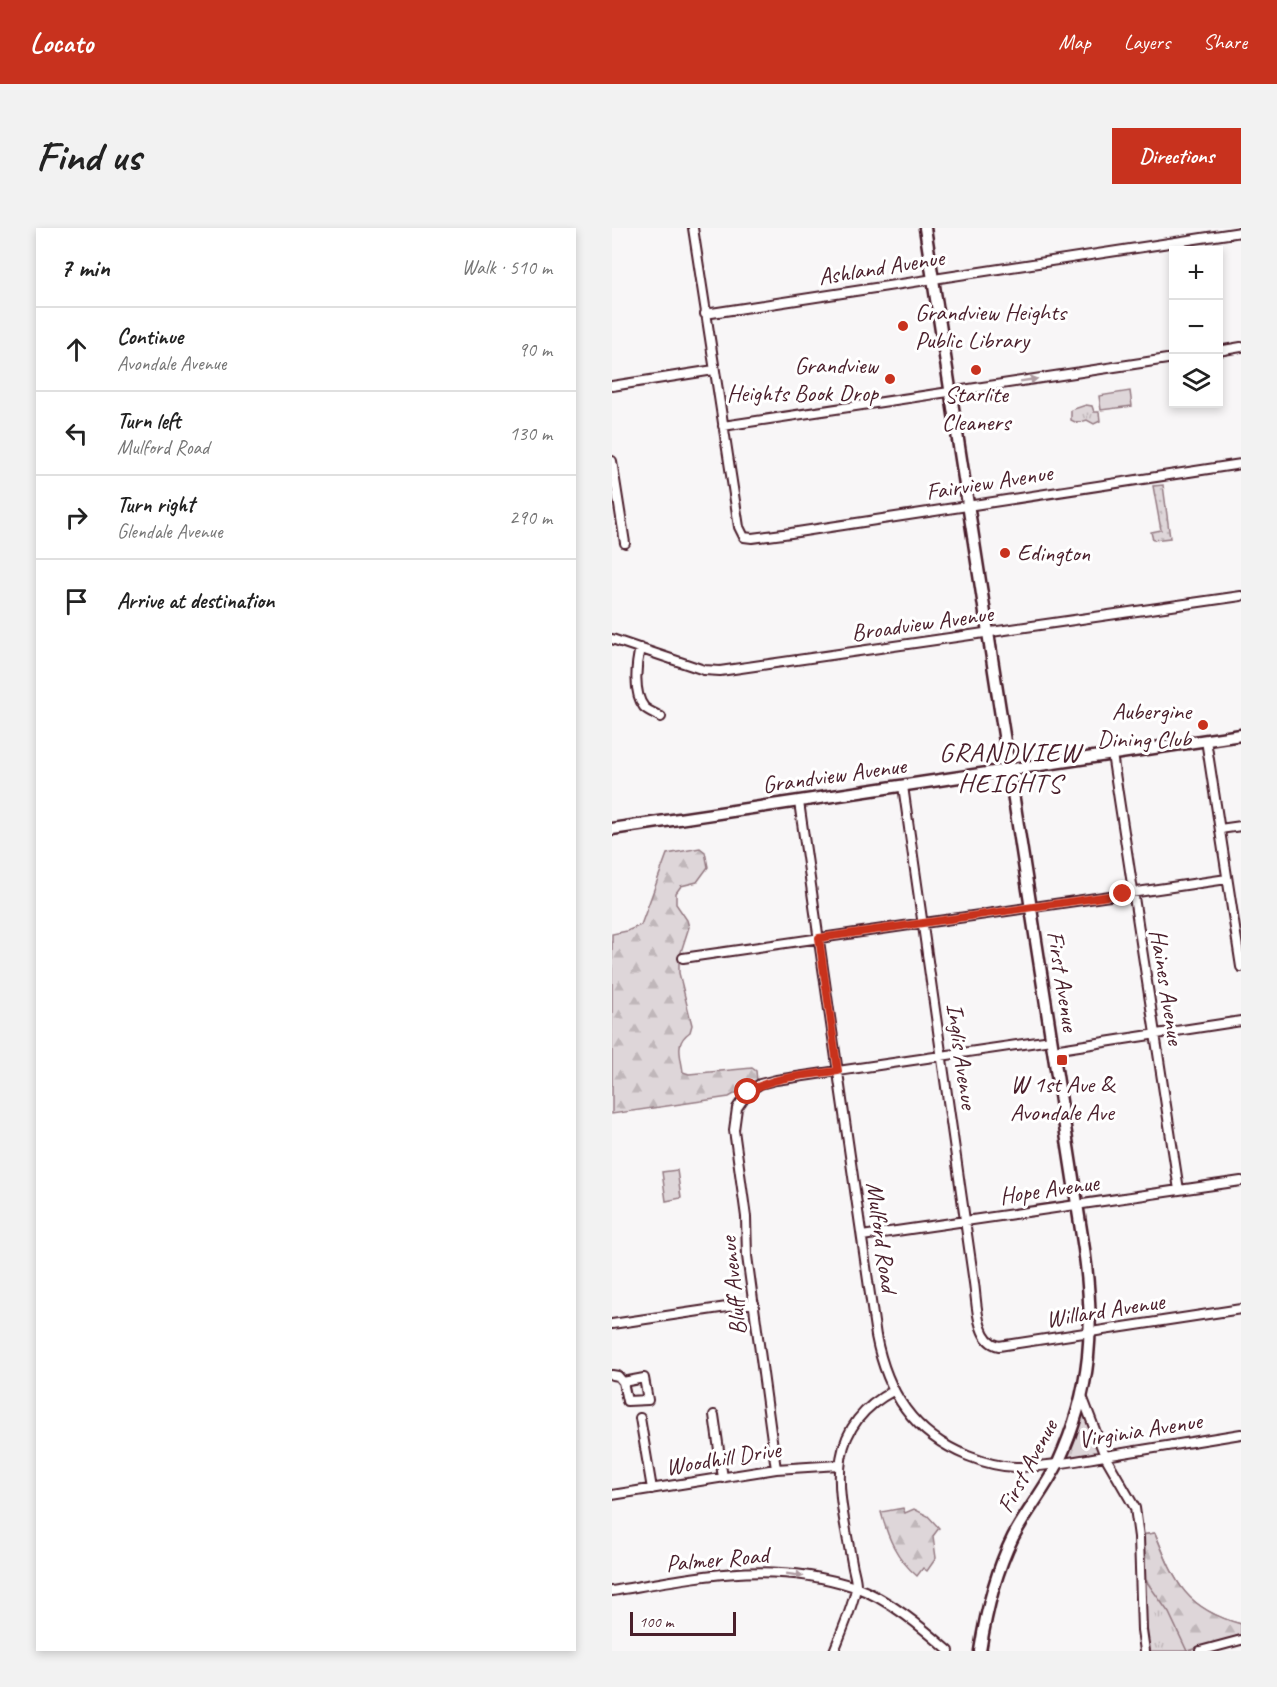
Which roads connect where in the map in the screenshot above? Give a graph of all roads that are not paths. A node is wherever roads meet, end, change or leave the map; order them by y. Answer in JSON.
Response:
{"nodes":[{"id":1,"x":693,"y":228,"type":"edge"},
{"id":2,"x":925,"y":228,"type":"edge"},
{"id":3,"x":1241,"y":232,"type":"edge"},
{"id":4,"x":933,"y":279,"type":"junction"},
{"id":5,"x":705,"y":314,"type":"junction"},
{"id":6,"x":1241,"y":347,"type":"edge"},
{"id":7,"x":1223,"y":350,"type":"edge"},
{"id":8,"x":1169,"y":359,"type":"edge"},
{"id":9,"x":714,"y":370,"type":"junction"},
{"id":10,"x":612,"y":386,"type":"edge"},
{"id":11,"x":950,"y":392,"type":"junction"},
{"id":12,"x":723,"y":426,"type":"junction"},
{"id":13,"x":612,"y":461,"type":"edge"},
{"id":14,"x":1241,"y":464,"type":"edge"},
{"id":15,"x":968,"y":505,"type":"junction"},
{"id":16,"x":625,"y":543,"type":"dead end"},
{"id":17,"x":1241,"y":597,"type":"edge"},
{"id":18,"x":988,"y":633,"type":"junction"},
{"id":19,"x":612,"y":639,"type":"edge"},
{"id":20,"x":640,"y":648,"type":"junction"},
{"id":21,"x":661,"y":717,"type":"dead end"},
{"id":22,"x":1241,"y":735,"type":"edge"},
{"id":23,"x":1206,"y":740,"type":"junction"},
{"id":24,"x":1112,"y":754,"type":"junction"},
{"id":25,"x":1009,"y":770,"type":"junction"},
{"id":26,"x":903,"y":786,"type":"junction"},
{"id":27,"x":799,"y":802,"type":"junction"},
{"id":28,"x":1241,"y":826,"type":"edge"},
{"id":29,"x":612,"y":829,"type":"edge"},
{"id":30,"x":1220,"y":829,"type":"junction"},
{"id":31,"x":1227,"y":879,"type":"junction"},
{"id":32,"x":1133,"y":893,"type":"junction"},
{"id":33,"x":1030,"y":908,"type":"junction"},
{"id":34,"x":922,"y":923,"type":"junction"},
{"id":35,"x":1238,"y":924,"type":"edge"},
{"id":36,"x":819,"y":938,"type":"junction"},
{"id":37,"x":683,"y":958,"type":"dead end"},
{"id":38,"x":1241,"y":967,"type":"edge"},
{"id":39,"x":1241,"y":1021,"type":"edge"},
{"id":40,"x":1155,"y":1035,"type":"junction"},
{"id":41,"x":1052,"y":1045,"type":"junction"},
{"id":42,"x":942,"y":1056,"type":"junction"},
{"id":43,"x":838,"y":1071,"type":"junction"},
{"id":44,"x":1241,"y":1181,"type":"edge"},
{"id":45,"x":1179,"y":1190,"type":"junction"},
{"id":46,"x":1077,"y":1205,"type":"junction"},
{"id":47,"x":966,"y":1221,"type":"junction"},
{"id":48,"x":862,"y":1236,"type":"junction"},
{"id":49,"x":754,"y":1303,"type":"junction"},
{"id":50,"x":1241,"y":1309,"type":"edge"},
{"id":51,"x":612,"y":1323,"type":"edge"},
{"id":52,"x":982,"y":1332,"type":"joint"},
{"id":53,"x":1090,"y":1332,"type":"junction"},
{"id":54,"x":612,"y":1376,"type":"edge"},
{"id":55,"x":623,"y":1382,"type":"dead end"},
{"id":56,"x":893,"y":1391,"type":"junction"},
{"id":57,"x":1082,"y":1396,"type":"junction"},
{"id":58,"x":714,"y":1415,"type":"dead end"},
{"id":59,"x":640,"y":1418,"type":"dead end"},
{"id":60,"x":1241,"y":1434,"type":"edge"},
{"id":61,"x":1105,"y":1456,"type":"junction"},
{"id":62,"x":1057,"y":1464,"type":"junction"},
{"id":63,"x":839,"y":1465,"type":"junction"},
{"id":64,"x":776,"y":1469,"type":"junction"},
{"id":65,"x":723,"y":1478,"type":"junction"},
{"id":66,"x":652,"y":1489,"type":"junction"},
{"id":67,"x":612,"y":1495,"type":"edge"},
{"id":68,"x":857,"y":1588,"type":"junction"},
{"id":69,"x":612,"y":1591,"type":"edge"},
{"id":70,"x":1241,"y":1640,"type":"edge"},
{"id":71,"x":834,"y":1651,"type":"edge"},
{"id":72,"x":949,"y":1651,"type":"edge"},
{"id":73,"x":980,"y":1651,"type":"edge"},
{"id":74,"x":1145,"y":1651,"type":"edge"},
{"id":75,"x":1200,"y":1651,"type":"edge"}],
"edges":[{"from":1,"to":5,"type":"street"},
{"from":2,"to":4,"type":"street","name":"First Avenue"},
{"from":3,"to":4,"type":"street","name":"Ashland Avenue"},
{"from":4,"to":5,"type":"street","name":"Ashland Avenue"},
{"from":4,"to":11,"type":"street","name":"First Avenue"},
{"from":5,"to":9,"type":"street"},
{"from":6,"to":7,"type":"street"},
{"from":11,"to":8,"type":"street","one_way":true},
{"from":9,"to":10,"type":"street"},
{"from":9,"to":12,"type":"street"},
{"from":11,"to":12,"type":"street"},
{"from":11,"to":15,"type":"street","name":"First Avenue"},
{"from":12,"to":15,"type":"street","name":"Fairview Avenue"},
{"from":13,"to":16,"type":"street"},
{"from":14,"to":15,"type":"street","name":"Fairview Avenue"},
{"from":15,"to":18,"type":"street","name":"First Avenue"},
{"from":17,"to":18,"type":"street","name":"Broadview Avenue"},
{"from":18,"to":20,"type":"street","name":"Broadview Avenue"},
{"from":18,"to":25,"type":"street","name":"First Avenue"},
{"from":19,"to":20,"type":"street","name":"Broadview Avenue"},
{"from":20,"to":21,"type":"street"},
{"from":22,"to":23,"type":"street","name":"Grandview Avenue"},
{"from":23,"to":24,"type":"street","name":"Grandview Avenue"},
{"from":23,"to":30,"type":"street"},
{"from":24,"to":25,"type":"street","name":"Grandview Avenue"},
{"from":24,"to":32,"type":"street","name":"Haines Avenue"},
{"from":25,"to":26,"type":"street","name":"Grandview Avenue"},
{"from":25,"to":33,"type":"street","name":"First Avenue"},
{"from":26,"to":27,"type":"street","name":"Grandview Avenue"},
{"from":26,"to":34,"type":"street","name":"Inglis Avenue"},
{"from":27,"to":29,"type":"street","name":"Grandview Avenue"},
{"from":27,"to":36,"type":"street","name":"Mulford Road"},
{"from":28,"to":30,"type":"street"},
{"from":30,"to":31,"type":"street"},
{"from":31,"to":32,"type":"street"},
{"from":31,"to":35,"type":"street"},
{"from":32,"to":33,"type":"street"},
{"from":32,"to":40,"type":"street","name":"Haines Avenue"},
{"from":33,"to":34,"type":"street"},
{"from":33,"to":41,"type":"street","name":"First Avenue"},
{"from":34,"to":36,"type":"street"},
{"from":34,"to":42,"type":"street","name":"Inglis Avenue"},
{"from":35,"to":38,"type":"street"},
{"from":36,"to":37,"type":"street"},
{"from":36,"to":43,"type":"street","name":"Mulford Road"},
{"from":39,"to":40,"type":"street"},
{"from":40,"to":41,"type":"street"},
{"from":40,"to":45,"type":"street","name":"Haines Avenue"},
{"from":41,"to":42,"type":"street"},
{"from":41,"to":46,"type":"street","name":"First Avenue"},
{"from":42,"to":43,"type":"street"},
{"from":42,"to":47,"type":"street","name":"Inglis Avenue"},
{"from":43,"to":48,"type":"street","name":"Mulford Road"},
{"from":43,"to":49,"type":"street","name":"Bluff Avenue"},
{"from":44,"to":45,"type":"street","name":"Hope Avenue"},
{"from":45,"to":46,"type":"street","name":"Hope Avenue"},
{"from":46,"to":47,"type":"street","name":"Hope Avenue"},
{"from":46,"to":53,"type":"street","name":"First Avenue"},
{"from":47,"to":48,"type":"street","name":"Hope Avenue"},
{"from":47,"to":52,"type":"street","name":"Inglis Avenue"},
{"from":48,"to":56,"type":"street","name":"Mulford Road"},
{"from":49,"to":51,"type":"street"},
{"from":49,"to":64,"type":"street","name":"Bluff Avenue"},
{"from":50,"to":53,"type":"street","name":"Willard Avenue"},
{"from":52,"to":53,"type":"street","name":"Willard Avenue"},
{"from":53,"to":57,"type":"street","name":"First Avenue"},
{"from":54,"to":55,"type":"street"},
{"from":56,"to":62,"type":"street","name":"Virginia Avenue"},
{"from":56,"to":63,"type":"street"},
{"from":57,"to":61,"type":"street"},
{"from":57,"to":62,"type":"street","name":"First Avenue"},
{"from":58,"to":65,"type":"street"},
{"from":59,"to":66,"type":"street"},
{"from":60,"to":61,"type":"street","name":"Virginia Avenue"},
{"from":61,"to":62,"type":"street","name":"Virginia Avenue"},
{"from":61,"to":74,"type":"street"},
{"from":62,"to":73,"type":"street","name":"First Avenue"},
{"from":63,"to":64,"type":"street","name":"Woodhill Drive"},
{"from":63,"to":68,"type":"street"},
{"from":64,"to":65,"type":"street","name":"Woodhill Drive"},
{"from":65,"to":66,"type":"street","name":"Woodhill Drive"},
{"from":66,"to":67,"type":"street","name":"Woodhill Drive"},
{"from":69,"to":68,"type":"street","name":"Palmer Road","one_way":true},
{"from":68,"to":71,"type":"street"},
{"from":68,"to":72,"type":"street","name":"Palmer Road"},
{"from":70,"to":75,"type":"street"}]}
